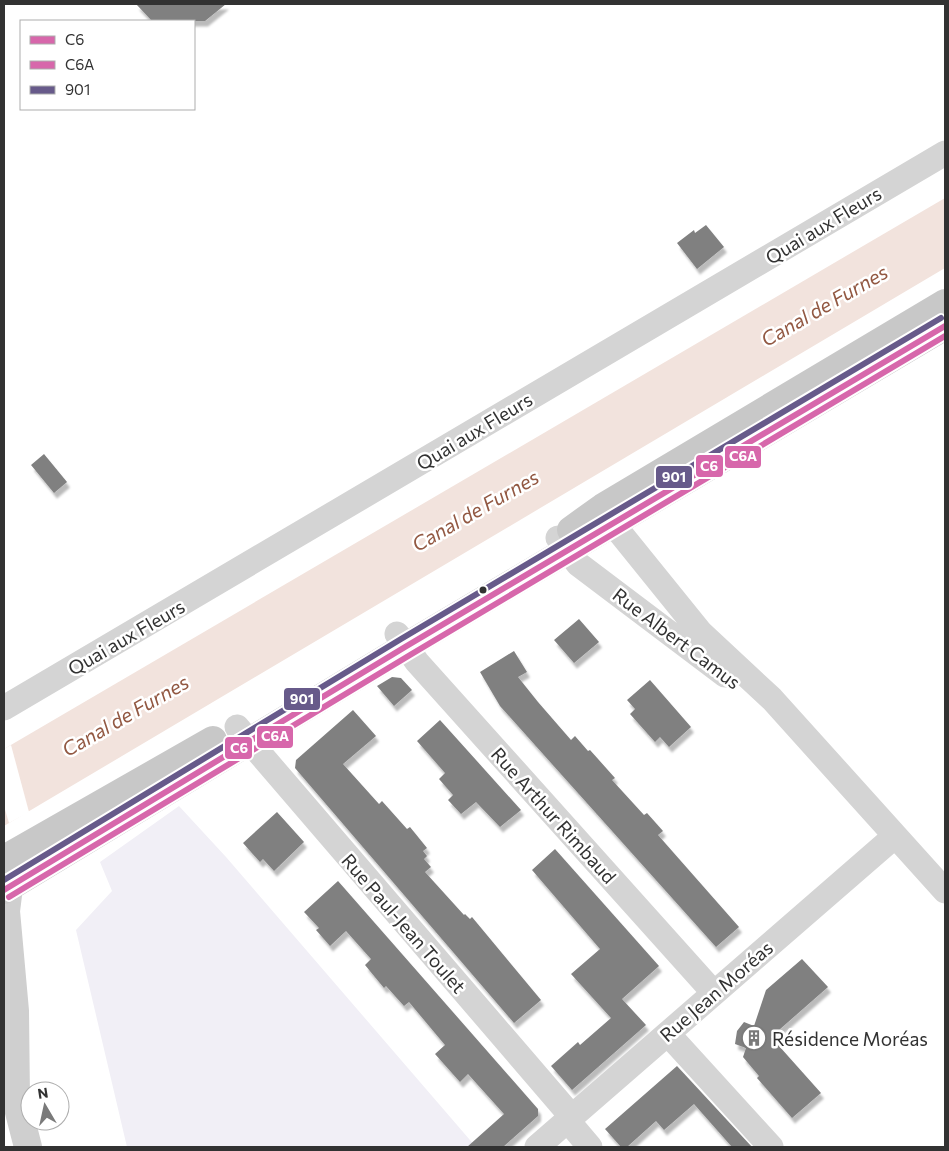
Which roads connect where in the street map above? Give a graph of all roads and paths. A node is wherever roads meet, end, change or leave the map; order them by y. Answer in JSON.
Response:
{"nodes":[{"id":1,"x":945,"y":153,"type":"edge"},
{"id":2,"x":945,"y":303,"type":"edge"},
{"id":3,"x":945,"y":326,"type":"edge"},
{"id":4,"x":608,"y":515,"type":"junction"},
{"id":5,"x":562,"y":545,"type":"junction"},
{"id":6,"x":401,"y":640,"type":"junction"},
{"id":7,"x":4,"y":708,"type":"edge"},
{"id":8,"x":802,"y":732,"type":"junction"},
{"id":9,"x":242,"y":734,"type":"junction"},
{"id":10,"x":895,"y":836,"type":"junction"},
{"id":11,"x":4,"y":859,"type":"edge"},
{"id":12,"x":6,"y":888,"type":"edge"},
{"id":13,"x":945,"y":891,"type":"edge"},
{"id":14,"x":714,"y":993,"type":"junction"},
{"id":15,"x":668,"y":1034,"type":"junction"},
{"id":16,"x":4,"y":1053,"type":"edge"},
{"id":17,"x":16,"y":1100,"type":"junction"},
{"id":18,"x":570,"y":1119,"type":"junction"},
{"id":19,"x":28,"y":1147,"type":"edge"},
{"id":20,"x":537,"y":1147,"type":"edge"},
{"id":21,"x":590,"y":1147,"type":"edge"},
{"id":22,"x":771,"y":1147,"type":"edge"}],
"edges":[{"from":1,"to":7,"type":"street","name":"Quai aux Fleurs"},
{"from":2,"to":4,"type":"main road"},
{"from":3,"to":4,"type":"main road"},
{"from":4,"to":5,"type":"main road"},
{"from":4,"to":8,"type":"street","name":"Rue Albert Camus"},
{"from":5,"to":6,"type":"main road"},
{"from":5,"to":8,"type":"street","name":"Rue Albert Camus"},
{"from":6,"to":9,"type":"main road"},
{"from":6,"to":14,"type":"street","name":"Rue Arthur Rimbaud"},
{"from":8,"to":10,"type":"street","name":"Rue Albert Camus"},
{"from":9,"to":11,"type":"main road"},
{"from":9,"to":12,"type":"main road"},
{"from":9,"to":18,"type":"street","name":"Rue Paul-Jean Toulet"},
{"from":10,"to":13,"type":"street","name":"Rue Albert Camus"},
{"from":10,"to":14,"type":"street","name":"Rue Jean Moréas"},
{"from":12,"to":17,"type":"main road"},
{"from":14,"to":15,"type":"street","name":"Rue Jean Moréas"},
{"from":15,"to":18,"type":"street","name":"Rue Jean Moréas"},
{"from":15,"to":22,"type":"street"},
{"from":16,"to":17,"type":"main road"},
{"from":17,"to":19,"type":"main road"},
{"from":18,"to":20,"type":"street","name":"Rue Jean Moréas"},
{"from":18,"to":21,"type":"street","name":"Rue Paul-Jean Toulet"}]}
